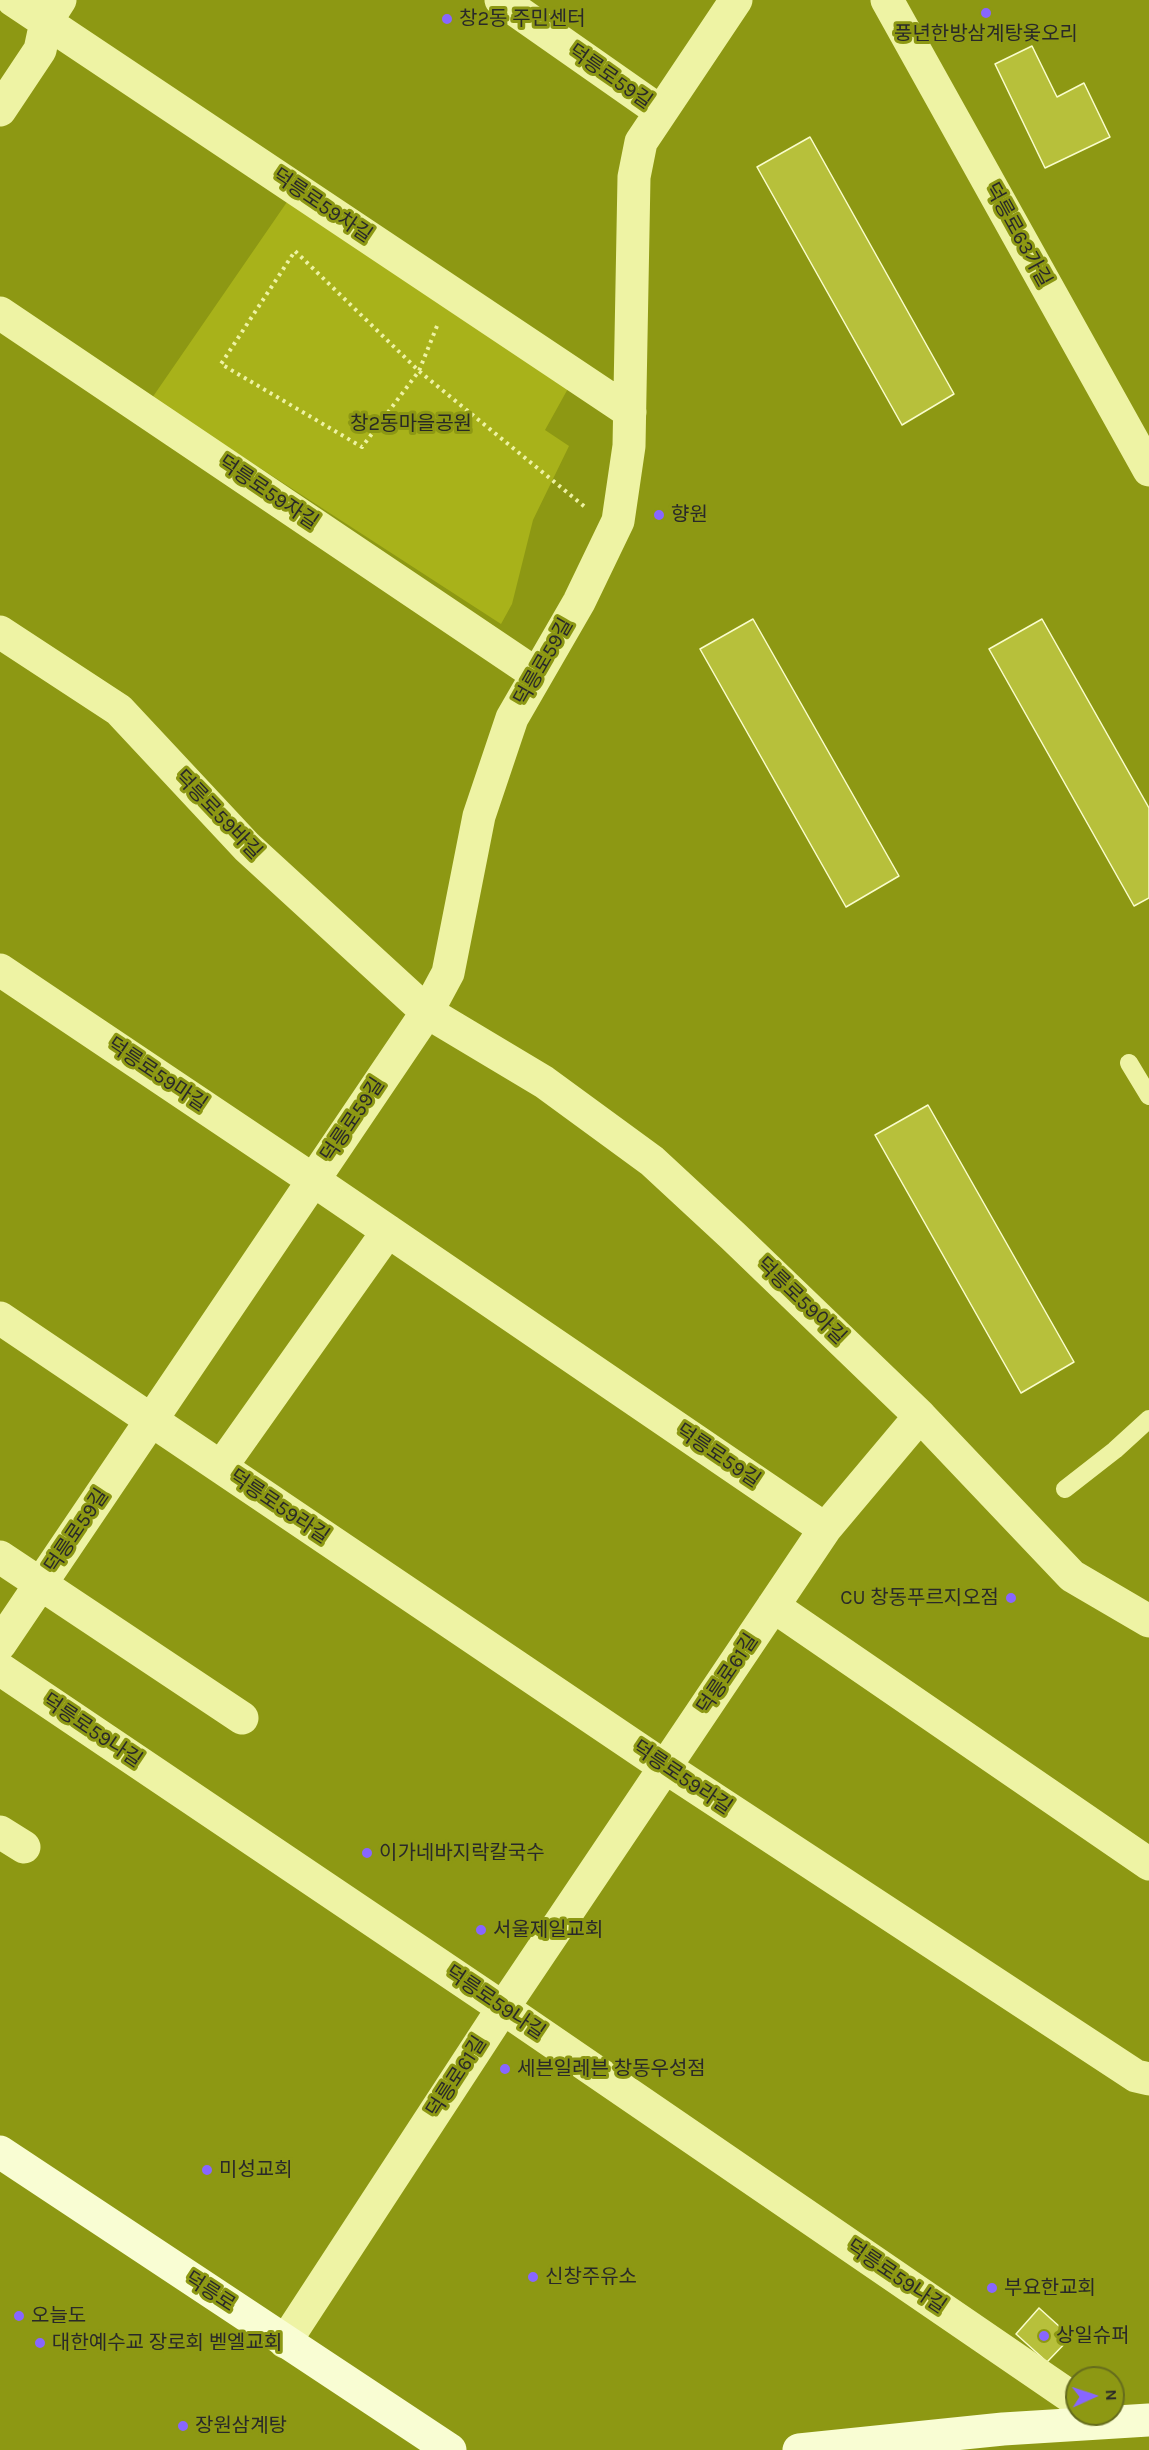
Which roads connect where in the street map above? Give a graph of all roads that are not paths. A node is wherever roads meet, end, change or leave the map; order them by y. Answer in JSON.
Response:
{"nodes":[{"id":1,"x":13,"y":0,"type":"edge"},
{"id":2,"x":501,"y":0,"type":"edge"},
{"id":3,"x":736,"y":0,"type":"edge"},
{"id":4,"x":887,"y":0,"type":"edge"},
{"id":5,"x":53,"y":11,"type":"edge"},
{"id":6,"x":0,"y":110,"type":"edge"},
{"id":7,"x":661,"y":112,"type":"junction"},
{"id":8,"x":0,"y":313,"type":"edge"},
{"id":9,"x":630,"y":412,"type":"junction"},
{"id":10,"x":1149,"y":470,"type":"edge"},
{"id":11,"x":3,"y":640,"type":"edge"},
{"id":12,"x":536,"y":674,"type":"junction"},
{"id":13,"x":0,"y":970,"type":"edge"},
{"id":14,"x":427,"y":1012,"type":"junction"},
{"id":15,"x":1130,"y":1063,"type":"dead end"},
{"id":16,"x":1149,"y":1096,"type":"edge"},
{"id":17,"x":313,"y":1180,"type":"junction"},
{"id":18,"x":388,"y":1231,"type":"junction"},
{"id":19,"x":0,"y":1318,"type":"edge"},
{"id":20,"x":920,"y":1416,"type":"junction"},
{"id":21,"x":1149,"y":1419,"type":"edge"},
{"id":22,"x":151,"y":1421,"type":"junction"},
{"id":23,"x":221,"y":1467,"type":"junction"},
{"id":24,"x":1065,"y":1489,"type":"dead end"},
{"id":25,"x":825,"y":1529,"type":"junction"},
{"id":26,"x":0,"y":1557,"type":"edge"},
{"id":27,"x":41,"y":1584,"type":"junction"},
{"id":28,"x":773,"y":1606,"type":"junction"},
{"id":29,"x":1149,"y":1621,"type":"edge"},
{"id":30,"x":0,"y":1644,"type":"edge"},
{"id":31,"x":0,"y":1669,"type":"edge"},
{"id":32,"x":242,"y":1718,"type":"dead end"},
{"id":33,"x":665,"y":1767,"type":"junction"},
{"id":34,"x":1149,"y":1864,"type":"edge"},
{"id":35,"x":503,"y":2008,"type":"junction"},
{"id":36,"x":1149,"y":2079,"type":"edge"},
{"id":37,"x":0,"y":2152,"type":"edge"},
{"id":38,"x":285,"y":2342,"type":"junction"},
{"id":39,"x":1065,"y":2393,"type":"edge"},
{"id":40,"x":1125,"y":2419,"type":"edge"},
{"id":41,"x":1149,"y":2420,"type":"edge"},
{"id":42,"x":1065,"y":2423,"type":"edge"},
{"id":43,"x":1121,"y":2426,"type":"edge"},
{"id":44,"x":1149,"y":2438,"type":"edge"},
{"id":45,"x":450,"y":2450,"type":"edge"},
{"id":46,"x":799,"y":2450,"type":"edge"}],
"edges":[{"from":1,"to":5,"type":"street","name":"덕릉로59차길"},
{"from":2,"to":7,"type":"street","name":"덕릉로59길"},
{"from":3,"to":7,"type":"street","name":"덕릉로59길"},
{"from":4,"to":10,"type":"street","name":"덕릉로63가길"},
{"from":5,"to":6,"type":"street"},
{"from":5,"to":9,"type":"street","name":"덕릉로59차길"},
{"from":7,"to":9,"type":"street","name":"덕릉로59길"},
{"from":8,"to":12,"type":"street","name":"덕릉로59자길"},
{"from":9,"to":12,"type":"street","name":"덕릉로59길"},
{"from":11,"to":14,"type":"street","name":"덕릉로59바길"},
{"from":12,"to":14,"type":"street","name":"덕릉로59길"},
{"from":13,"to":17,"type":"street","name":"덕릉로59마길"},
{"from":14,"to":17,"type":"street","name":"덕릉로59길"},
{"from":14,"to":20,"type":"street","name":"덕릉로59아길"},
{"from":15,"to":16,"type":"lane"},
{"from":17,"to":18,"type":"street","name":"덕릉로59길"},
{"from":17,"to":22,"type":"street","name":"덕릉로59길"},
{"from":18,"to":23,"type":"street","name":"덕릉로59라길"},
{"from":18,"to":25,"type":"street","name":"덕릉로59길"},
{"from":19,"to":22,"type":"street","name":"덕릉로59라길"},
{"from":20,"to":25,"type":"street","name":"덕릉로61길"},
{"from":20,"to":29,"type":"street","name":"덕릉로59아길"},
{"from":21,"to":24,"type":"lane"},
{"from":22,"to":23,"type":"street","name":"덕릉로59라길"},
{"from":22,"to":27,"type":"street","name":"덕릉로59길"},
{"from":23,"to":33,"type":"street","name":"덕릉로59라길"},
{"from":25,"to":28,"type":"street","name":"덕릉로61길"},
{"from":26,"to":27,"type":"street","name":"덕릉로59길"},
{"from":27,"to":30,"type":"street","name":"덕릉로59길"},
{"from":27,"to":32,"type":"street","name":"덕릉로59길"},
{"from":28,"to":33,"type":"street","name":"덕릉로61길"},
{"from":28,"to":34,"type":"street"},
{"from":31,"to":35,"type":"street","name":"덕릉로59나길"},
{"from":33,"to":35,"type":"street","name":"덕릉로61길"},
{"from":33,"to":36,"type":"street","name":"덕릉로59라길"},
{"from":35,"to":38,"type":"street","name":"덕릉로61길"},
{"from":35,"to":39,"type":"street","name":"덕릉로59나길"},
{"from":37,"to":38,"type":"main road","name":"덕릉로"},
{"from":38,"to":45,"type":"main road","name":"덕릉로"},
{"from":40,"to":41,"type":"main road"},
{"from":42,"to":46,"type":"main road"},
{"from":43,"to":44,"type":"street"}]}
